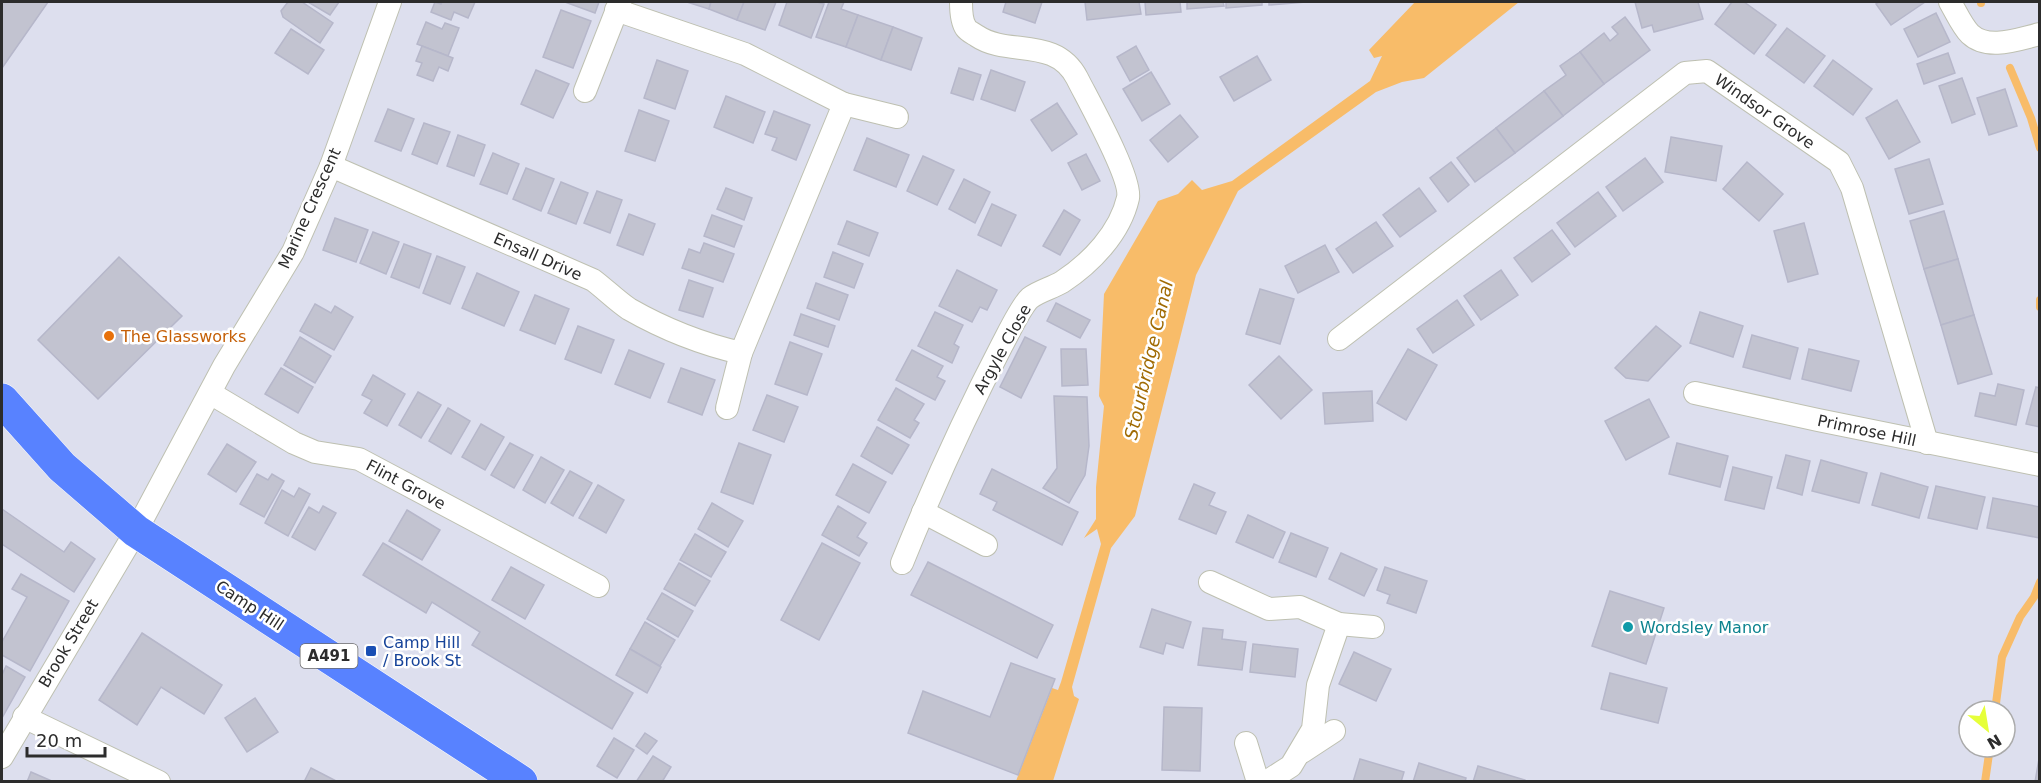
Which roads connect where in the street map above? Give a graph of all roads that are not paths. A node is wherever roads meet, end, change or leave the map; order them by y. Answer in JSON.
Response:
{"nodes":[{"id":1,"x":390,"y":2,"type":"edge"},
{"id":2,"x":962,"y":2,"type":"edge"},
{"id":3,"x":1950,"y":2,"type":"edge"},
{"id":4,"x":618,"y":6,"type":"edge"},
{"id":5,"x":2040,"y":34,"type":"edge"},
{"id":6,"x":585,"y":91,"type":"dead end"},
{"id":7,"x":844,"y":104,"type":"junction"},
{"id":8,"x":897,"y":117,"type":"dead end"},
{"id":9,"x":331,"y":166,"type":"junction"},
{"id":10,"x":1339,"y":339,"type":"dead end"},
{"id":11,"x":741,"y":353,"type":"junction"},
{"id":12,"x":210,"y":393,"type":"junction"},
{"id":13,"x":1695,"y":393,"type":"dead end"},
{"id":14,"x":2,"y":400,"type":"edge"},
{"id":15,"x":727,"y":408,"type":"dead end"},
{"id":16,"x":1928,"y":443,"type":"junction"},
{"id":17,"x":2040,"y":465,"type":"edge"},
{"id":18,"x":923,"y":512,"type":"junction"},
{"id":19,"x":136,"y":531,"type":"junction"},
{"id":20,"x":986,"y":545,"type":"dead end"},
{"id":21,"x":902,"y":563,"type":"dead end"},
{"id":22,"x":1210,"y":582,"type":"dead end"},
{"id":23,"x":598,"y":586,"type":"dead end"},
{"id":24,"x":1340,"y":624,"type":"junction"},
{"id":25,"x":1373,"y":627,"type":"dead end"},
{"id":26,"x":24,"y":717,"type":"junction"},
{"id":27,"x":1334,"y":731,"type":"dead end"},
{"id":28,"x":1246,"y":743,"type":"dead end"},
{"id":29,"x":1298,"y":755,"type":"junction"},
{"id":30,"x":2,"y":757,"type":"edge"},
{"id":31,"x":159,"y":782,"type":"edge"},
{"id":32,"x":521,"y":782,"type":"edge"},
{"id":33,"x":1258,"y":782,"type":"edge"},
{"id":34,"x":1266,"y":782,"type":"edge"}],
"edges":[{"from":1,"to":9,"type":"street","name":"Marine Crescent"},
{"from":2,"to":18,"type":"street","name":"Argyle Close"},
{"from":3,"to":5,"type":"street"},
{"from":4,"to":6,"type":"street"},
{"from":4,"to":7,"type":"street"},
{"from":7,"to":8,"type":"street"},
{"from":7,"to":11,"type":"street"},
{"from":9,"to":11,"type":"street","name":"Ensall Drive"},
{"from":9,"to":12,"type":"street","name":"Marine Crescent"},
{"from":10,"to":16,"type":"street","name":"Windsor Grove"},
{"from":11,"to":15,"type":"street"},
{"from":12,"to":19,"type":"street","name":"Marine Crescent"},
{"from":12,"to":23,"type":"street","name":"Flint Grove"},
{"from":13,"to":16,"type":"street","name":"Primrose Hill"},
{"from":14,"to":19,"type":"highway","name":"Camp Hill","number":"A491"},
{"from":16,"to":17,"type":"street","name":"Primrose Hill"},
{"from":18,"to":20,"type":"street"},
{"from":18,"to":21,"type":"street","name":"Argyle Close"},
{"from":19,"to":26,"type":"street","name":"Brook Street"},
{"from":19,"to":32,"type":"highway","name":"Camp Hill","number":"A491"},
{"from":22,"to":24,"type":"street"},
{"from":24,"to":25,"type":"street"},
{"from":24,"to":29,"type":"street"},
{"from":26,"to":30,"type":"street","name":"Brook Street"},
{"from":26,"to":31,"type":"street"},
{"from":27,"to":29,"type":"street"},
{"from":28,"to":33,"type":"street"},
{"from":29,"to":34,"type":"street"}]}
